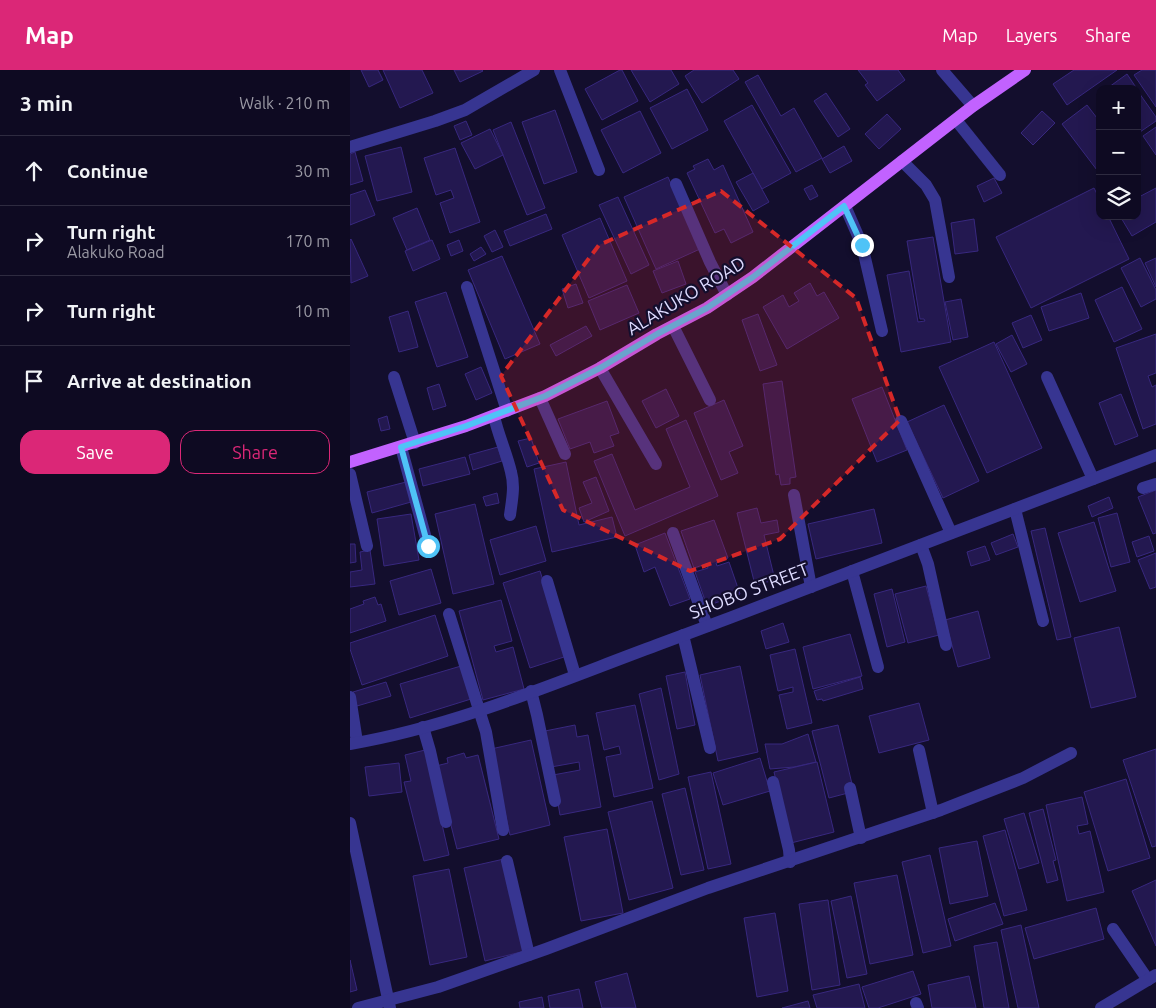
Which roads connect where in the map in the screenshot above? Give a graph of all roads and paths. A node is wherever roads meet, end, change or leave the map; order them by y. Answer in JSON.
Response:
{"nodes":[{"id":1,"x":534,"y":70,"type":"edge"},
{"id":2,"x":560,"y":70,"type":"edge"},
{"id":3,"x":942,"y":70,"type":"edge"},
{"id":4,"x":1025,"y":70,"type":"edge"},
{"id":5,"x":973,"y":106,"type":"junction"},
{"id":6,"x":956,"y":120,"type":"junction"},
{"id":7,"x":350,"y":147,"type":"edge"},
{"id":8,"x":902,"y":161,"type":"junction"},
{"id":9,"x":599,"y":170,"type":"dead end"},
{"id":10,"x":1000,"y":175,"type":"dead end"},
{"id":11,"x":676,"y":184,"type":"dead end"},
{"id":12,"x":844,"y":206,"type":"junction"},
{"id":13,"x":949,"y":277,"type":"dead end"},
{"id":14,"x":467,"y":287,"type":"dead end"},
{"id":15,"x":727,"y":295,"type":"junction"},
{"id":16,"x":673,"y":326,"type":"junction"},
{"id":17,"x":882,"y":331,"type":"dead end"},
{"id":18,"x":600,"y":368,"type":"junction"},
{"id":19,"x":394,"y":377,"type":"dead end"},
{"id":20,"x":1048,"y":377,"type":"dead end"},
{"id":21,"x":540,"y":398,"type":"junction"},
{"id":22,"x":710,"y":400,"type":"dead end"},
{"id":23,"x":508,"y":411,"type":"junction"},
{"id":24,"x":494,"y":416,"type":"junction"},
{"id":25,"x":901,"y":421,"type":"dead end"},
{"id":26,"x":415,"y":443,"type":"junction"},
{"id":27,"x":401,"y":447,"type":"junction"},
{"id":28,"x":565,"y":454,"type":"dead end"},
{"id":29,"x":1156,"y":455,"type":"edge"},
{"id":30,"x":350,"y":462,"type":"edge"},
{"id":31,"x":656,"y":464,"type":"dead end"},
{"id":32,"x":350,"y":474,"type":"edge"},
{"id":33,"x":1093,"y":479,"type":"junction"},
{"id":34,"x":1156,"y":484,"type":"edge"},
{"id":35,"x":1143,"y":488,"type":"dead end"},
{"id":36,"x":794,"y":495,"type":"dead end"},
{"id":37,"x":1015,"y":509,"type":"junction"},
{"id":38,"x":510,"y":515,"type":"dead end"},
{"id":39,"x":673,"y":533,"type":"dead end"},
{"id":40,"x":950,"y":533,"type":"junction"},
{"id":41,"x":921,"y":545,"type":"junction"},
{"id":42,"x":367,"y":546,"type":"dead end"},
{"id":43,"x":428,"y":546,"type":"dead end"},
{"id":44,"x":852,"y":571,"type":"junction"},
{"id":45,"x":547,"y":581,"type":"dead end"},
{"id":46,"x":811,"y":587,"type":"junction"},
{"id":47,"x":449,"y":614,"type":"dead end"},
{"id":48,"x":1043,"y":621,"type":"dead end"},
{"id":49,"x":707,"y":626,"type":"junction"},
{"id":50,"x":683,"y":635,"type":"junction"},
{"id":51,"x":946,"y":645,"type":"dead end"},
{"id":52,"x":878,"y":667,"type":"dead end"},
{"id":53,"x":575,"y":675,"type":"junction"},
{"id":54,"x":531,"y":692,"type":"junction"},
{"id":55,"x":350,"y":697,"type":"edge"},
{"id":56,"x":479,"y":711,"type":"junction"},
{"id":57,"x":423,"y":727,"type":"junction"},
{"id":58,"x":354,"y":743,"type":"edge"},
{"id":59,"x":710,"y":748,"type":"dead end"},
{"id":60,"x":919,"y":750,"type":"dead end"},
{"id":61,"x":1071,"y":753,"type":"dead end"},
{"id":62,"x":773,"y":782,"type":"dead end"},
{"id":63,"x":850,"y":788,"type":"dead end"},
{"id":64,"x":555,"y":801,"type":"dead end"},
{"id":65,"x":932,"y":813,"type":"junction"},
{"id":66,"x":446,"y":822,"type":"dead end"},
{"id":67,"x":350,"y":823,"type":"edge"},
{"id":68,"x":503,"y":830,"type":"dead end"},
{"id":69,"x":862,"y":838,"type":"junction"},
{"id":70,"x":507,"y":861,"type":"dead end"},
{"id":71,"x":790,"y":862,"type":"junction"},
{"id":72,"x":1113,"y":930,"type":"dead end"},
{"id":73,"x":529,"y":955,"type":"junction"},
{"id":74,"x":1152,"y":978,"type":"edge"},
{"id":75,"x":390,"y":1004,"type":"edge"},
{"id":76,"x":358,"y":1008,"type":"edge"},
{"id":77,"x":1101,"y":1008,"type":"edge"}],
"edges":[{"from":1,"to":7,"type":"street"},
{"from":2,"to":9,"type":"street"},
{"from":3,"to":5,"type":"street"},
{"from":4,"to":5,"type":"main road","name":"ALAKUKO ROAD"},
{"from":5,"to":6,"type":"main road","name":"ALAKUKO ROAD"},
{"from":6,"to":8,"type":"main road","name":"ALAKUKO ROAD"},
{"from":6,"to":10,"type":"street"},
{"from":8,"to":12,"type":"main road","name":"ALAKUKO ROAD"},
{"from":8,"to":13,"type":"street"},
{"from":11,"to":15,"type":"street"},
{"from":12,"to":15,"type":"main road","name":"ALAKUKO ROAD"},
{"from":12,"to":17,"type":"street"},
{"from":14,"to":23,"type":"street"},
{"from":15,"to":16,"type":"main road","name":"ALAKUKO ROAD"},
{"from":16,"to":18,"type":"main road","name":"ALAKUKO ROAD"},
{"from":16,"to":22,"type":"street"},
{"from":18,"to":21,"type":"main road","name":"ALAKUKO ROAD"},
{"from":18,"to":31,"type":"street"},
{"from":19,"to":26,"type":"street"},
{"from":20,"to":33,"type":"street"},
{"from":21,"to":23,"type":"main road","name":"ALAKUKO ROAD"},
{"from":21,"to":28,"type":"street"},
{"from":23,"to":24,"type":"main road","name":"ALAKUKO ROAD"},
{"from":24,"to":26,"type":"main road","name":"ALAKUKO ROAD"},
{"from":24,"to":38,"type":"street"},
{"from":25,"to":40,"type":"street"},
{"from":26,"to":27,"type":"main road","name":"ALAKUKO ROAD"},
{"from":27,"to":30,"type":"main road","name":"ALAKUKO ROAD"},
{"from":27,"to":43,"type":"street"},
{"from":29,"to":33,"type":"street","name":"SHOBO STREET"},
{"from":32,"to":42,"type":"street"},
{"from":33,"to":37,"type":"street","name":"SHOBO STREET"},
{"from":34,"to":35,"type":"street"},
{"from":36,"to":46,"type":"street"},
{"from":37,"to":40,"type":"street","name":"SHOBO STREET"},
{"from":37,"to":48,"type":"street"},
{"from":39,"to":49,"type":"street"},
{"from":40,"to":41,"type":"street","name":"SHOBO STREET"},
{"from":41,"to":44,"type":"street","name":"SHOBO STREET"},
{"from":41,"to":51,"type":"street"},
{"from":44,"to":46,"type":"street","name":"SHOBO STREET"},
{"from":44,"to":52,"type":"street"},
{"from":45,"to":53,"type":"street"},
{"from":46,"to":49,"type":"street","name":"SHOBO STREET"},
{"from":47,"to":56,"type":"street"},
{"from":49,"to":50,"type":"street","name":"SHOBO STREET"},
{"from":50,"to":53,"type":"street","name":"SHOBO STREET"},
{"from":50,"to":59,"type":"street"},
{"from":53,"to":54,"type":"street","name":"SHOBO STREET"},
{"from":54,"to":56,"type":"street","name":"SHOBO STREET"},
{"from":54,"to":64,"type":"street"},
{"from":55,"to":58,"type":"street"},
{"from":56,"to":57,"type":"street","name":"SHOBO STREET"},
{"from":56,"to":68,"type":"street"},
{"from":57,"to":58,"type":"street","name":"SHOBO STREET"},
{"from":57,"to":66,"type":"street"},
{"from":60,"to":65,"type":"street"},
{"from":61,"to":65,"type":"street"},
{"from":62,"to":71,"type":"street"},
{"from":63,"to":69,"type":"street"},
{"from":65,"to":69,"type":"street"},
{"from":67,"to":75,"type":"street"},
{"from":69,"to":71,"type":"street"},
{"from":70,"to":73,"type":"street"},
{"from":71,"to":73,"type":"street"},
{"from":72,"to":74,"type":"street"},
{"from":73,"to":75,"type":"street"},
{"from":74,"to":77,"type":"street"},
{"from":75,"to":76,"type":"street"}]}
